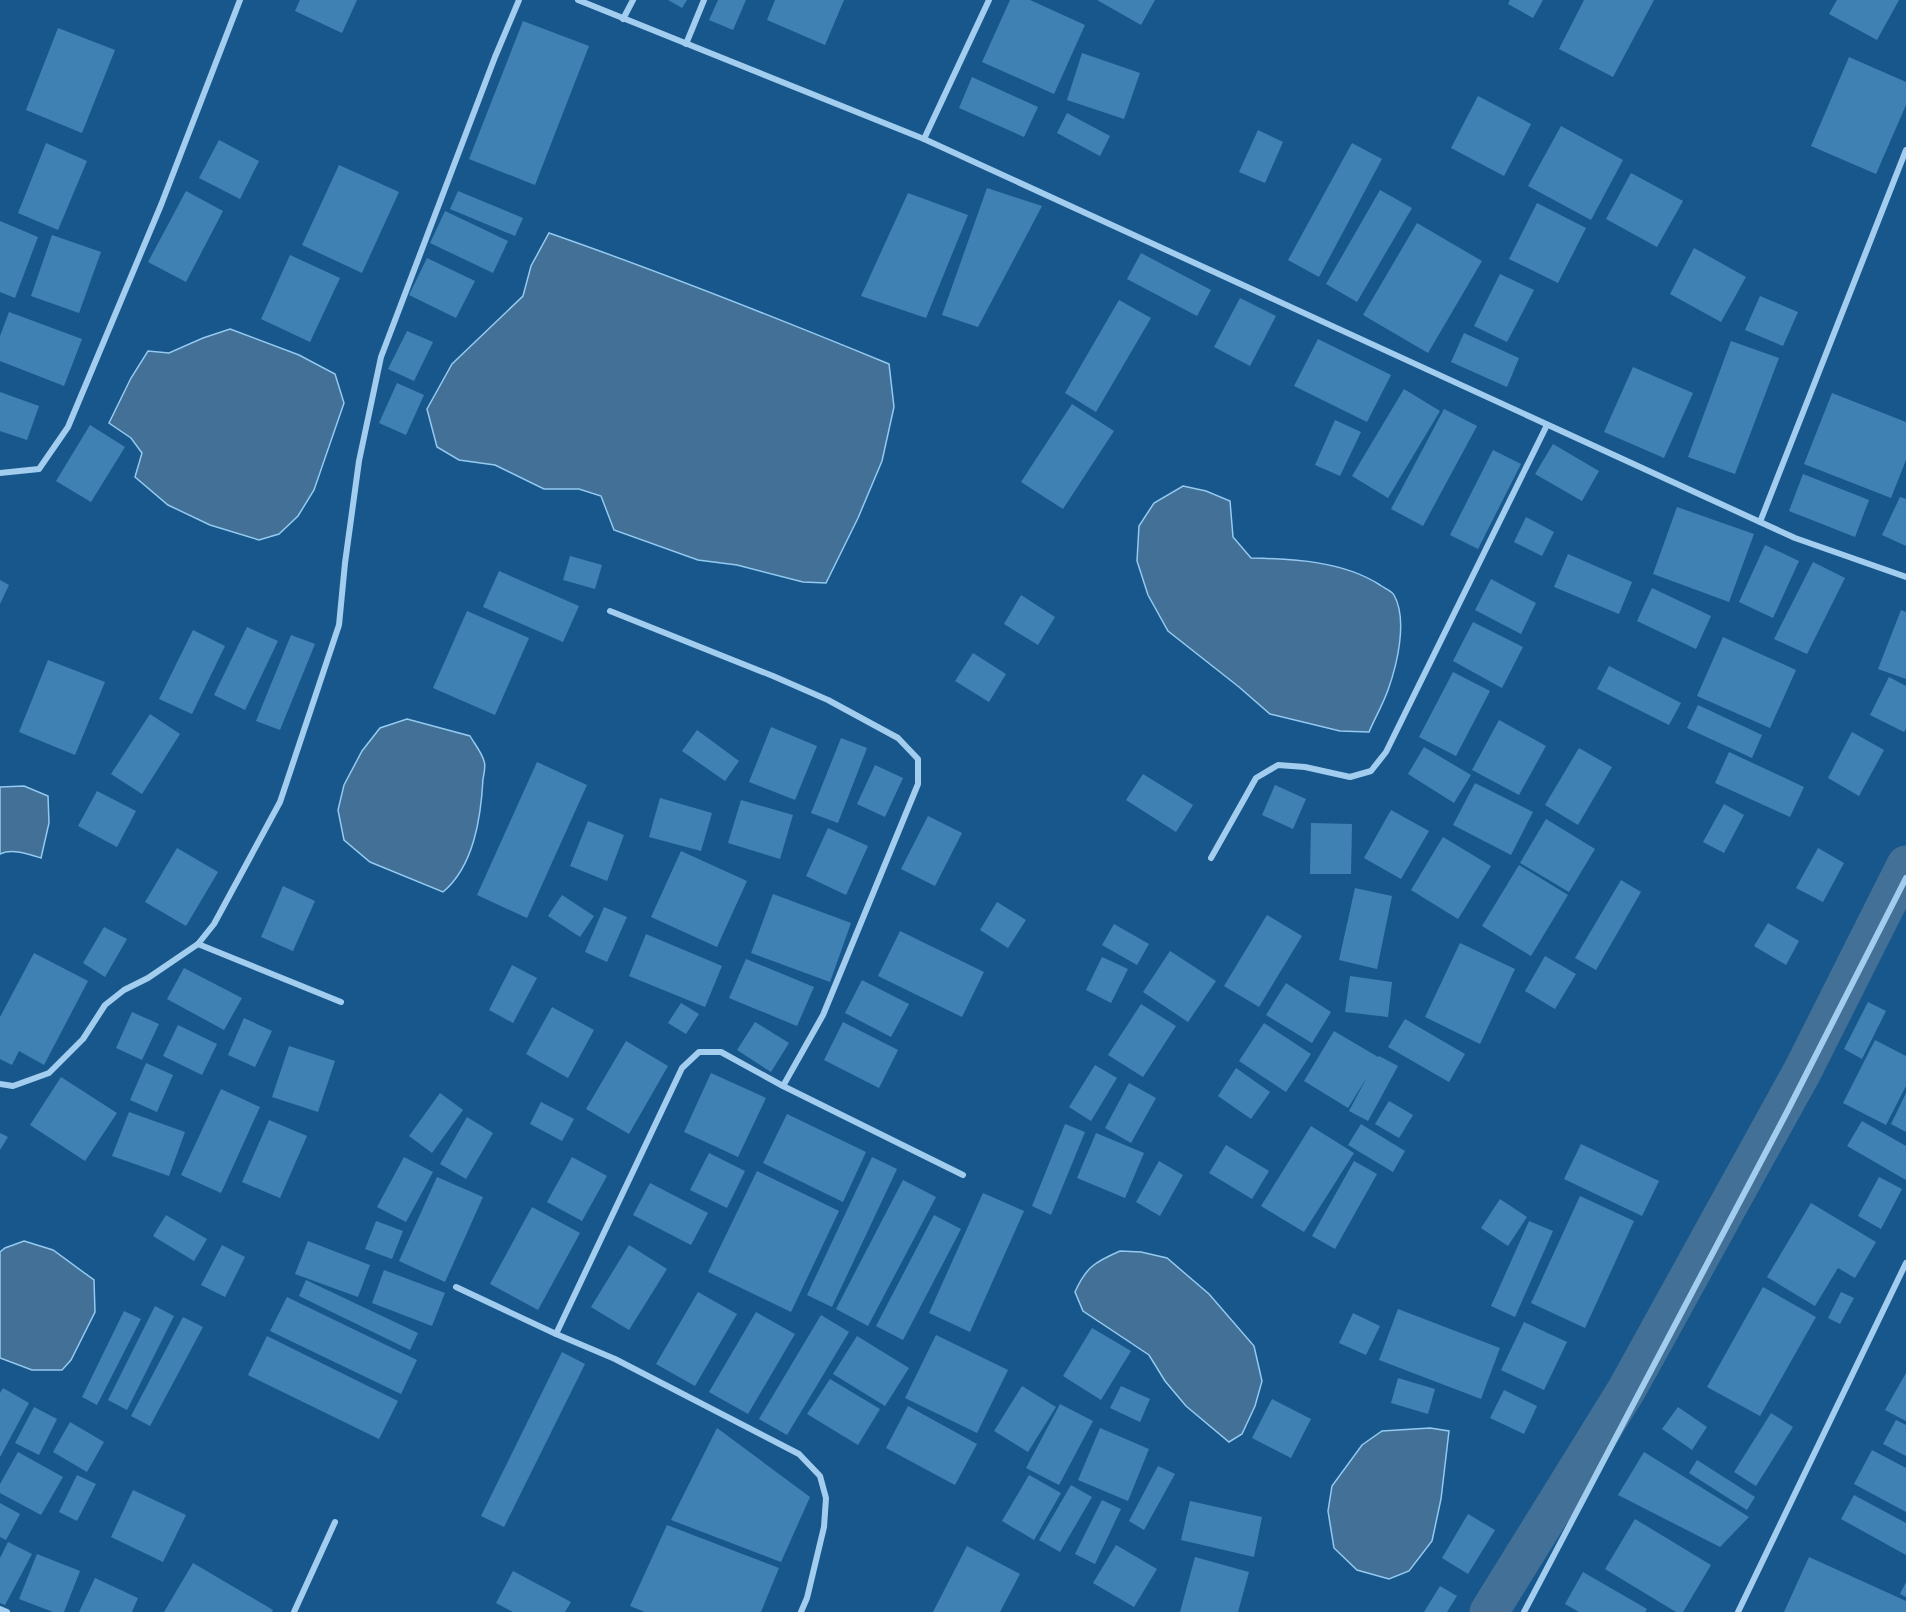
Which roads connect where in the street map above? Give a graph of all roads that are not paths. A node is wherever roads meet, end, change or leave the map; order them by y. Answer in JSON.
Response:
{"nodes":[{"id":1,"x":240,"y":0,"type":"edge"},
{"id":2,"x":519,"y":0,"type":"edge"},
{"id":3,"x":578,"y":0,"type":"edge"},
{"id":4,"x":633,"y":0,"type":"edge"},
{"id":5,"x":704,"y":0,"type":"edge"},
{"id":6,"x":989,"y":0,"type":"edge"},
{"id":7,"x":623,"y":19,"type":"junction"},
{"id":8,"x":686,"y":44,"type":"junction"},
{"id":9,"x":924,"y":139,"type":"junction"},
{"id":10,"x":1906,"y":150,"type":"edge"},
{"id":11,"x":1547,"y":425,"type":"junction"},
{"id":12,"x":0,"y":473,"type":"edge"},
{"id":13,"x":1760,"y":522,"type":"junction"},
{"id":14,"x":1906,"y":577,"type":"edge"},
{"id":15,"x":610,"y":611,"type":"dead end"},
{"id":16,"x":1211,"y":858,"type":"dead end"},
{"id":17,"x":1906,"y":878,"type":"edge"},
{"id":18,"x":198,"y":944,"type":"junction"},
{"id":19,"x":341,"y":1002,"type":"dead end"},
{"id":20,"x":0,"y":1084,"type":"edge"},
{"id":21,"x":783,"y":1086,"type":"junction"},
{"id":22,"x":963,"y":1175,"type":"dead end"},
{"id":23,"x":1906,"y":1263,"type":"edge"},
{"id":24,"x":456,"y":1287,"type":"dead end"},
{"id":25,"x":556,"y":1334,"type":"junction"},
{"id":26,"x":336,"y":1522,"type":"dead end"},
{"id":27,"x":0,"y":1609,"type":"edge"},
{"id":28,"x":7,"y":1612,"type":"edge"},
{"id":29,"x":294,"y":1612,"type":"edge"},
{"id":30,"x":801,"y":1612,"type":"edge"},
{"id":31,"x":1524,"y":1612,"type":"edge"},
{"id":32,"x":1738,"y":1612,"type":"edge"}],
"edges":[{"from":1,"to":12,"type":"street"},
{"from":2,"to":18,"type":"street"},
{"from":3,"to":7,"type":"street"},
{"from":4,"to":7,"type":"street"},
{"from":5,"to":8,"type":"street"},
{"from":6,"to":9,"type":"street"},
{"from":7,"to":8,"type":"street"},
{"from":8,"to":9,"type":"street"},
{"from":9,"to":11,"type":"street"},
{"from":10,"to":13,"type":"street"},
{"from":11,"to":13,"type":"street"},
{"from":11,"to":16,"type":"street"},
{"from":13,"to":14,"type":"street"},
{"from":15,"to":21,"type":"street"},
{"from":17,"to":31,"type":"street"},
{"from":18,"to":19,"type":"street"},
{"from":18,"to":20,"type":"street"},
{"from":21,"to":22,"type":"street"},
{"from":21,"to":25,"type":"street"},
{"from":23,"to":32,"type":"street"},
{"from":24,"to":25,"type":"street"},
{"from":25,"to":30,"type":"street"},
{"from":26,"to":29,"type":"street"},
{"from":27,"to":28,"type":"street"}]}
